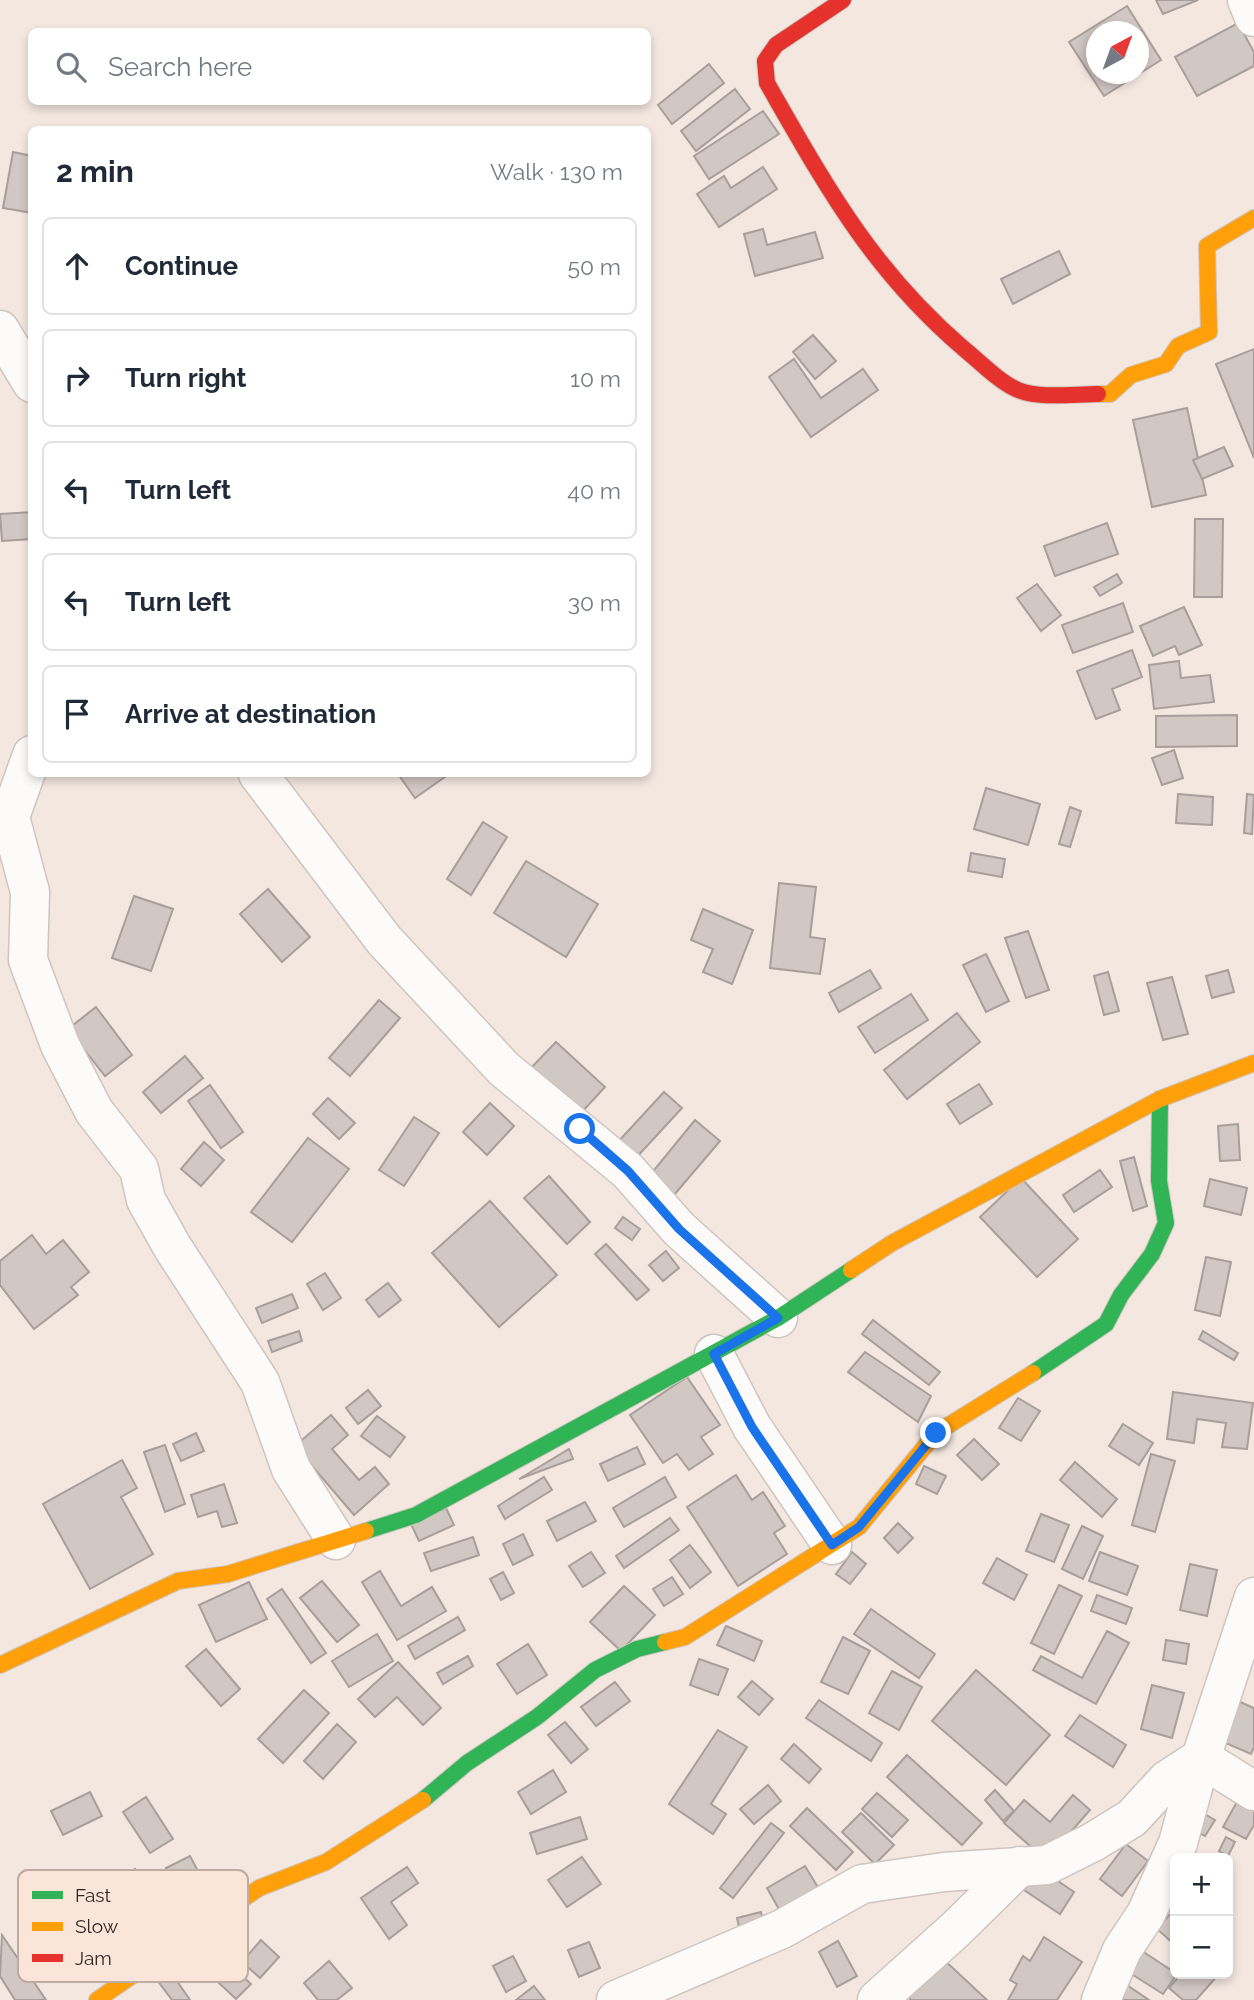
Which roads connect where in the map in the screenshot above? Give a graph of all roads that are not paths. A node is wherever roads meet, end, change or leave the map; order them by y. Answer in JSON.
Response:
{"nodes":[{"id":1,"x":843,"y":0,"type":"edge"},
{"id":2,"x":1247,"y":0,"type":"edge"},
{"id":3,"x":1254,"y":17,"type":"edge"},
{"id":4,"x":1254,"y":218,"type":"edge"},
{"id":5,"x":0,"y":330,"type":"edge"},
{"id":6,"x":28,"y":376,"type":"edge"},
{"id":7,"x":28,"y":766,"type":"edge"},
{"id":8,"x":260,"y":777,"type":"edge"},
{"id":9,"x":5,"y":826,"type":"edge"},
{"id":10,"x":1254,"y":1063,"type":"edge"},
{"id":11,"x":1160,"y":1099,"type":"junction"},
{"id":12,"x":778,"y":1318,"type":"junction"},
{"id":13,"x":714,"y":1354,"type":"junction"},
{"id":14,"x":336,"y":1541,"type":"junction"},
{"id":15,"x":832,"y":1545,"type":"junction"},
{"id":16,"x":1254,"y":1597,"type":"edge"},
{"id":17,"x":0,"y":1665,"type":"edge"},
{"id":18,"x":1242,"y":1679,"type":"edge"},
{"id":19,"x":1201,"y":1758,"type":"junction"},
{"id":20,"x":1254,"y":1791,"type":"edge"},
{"id":21,"x":1020,"y":1866,"type":"junction"},
{"id":22,"x":248,"y":1895,"type":"edge"},
{"id":23,"x":122,"y":1982,"type":"edge"},
{"id":24,"x":97,"y":2000,"type":"edge"},
{"id":25,"x":616,"y":2000,"type":"edge"},
{"id":26,"x":877,"y":2000,"type":"edge"},
{"id":27,"x":1101,"y":2000,"type":"edge"}],
"edges":[{"from":1,"to":4,"type":"street"},
{"from":2,"to":3,"type":"street"},
{"from":5,"to":6,"type":"street"},
{"from":7,"to":9,"type":"street"},
{"from":8,"to":12,"type":"street"},
{"from":9,"to":14,"type":"street"},
{"from":10,"to":11,"type":"street"},
{"from":11,"to":12,"type":"street"},
{"from":11,"to":15,"type":"street"},
{"from":12,"to":13,"type":"street"},
{"from":13,"to":14,"type":"street"},
{"from":13,"to":15,"type":"street"},
{"from":14,"to":17,"type":"street"},
{"from":15,"to":22,"type":"street"},
{"from":16,"to":18,"type":"street"},
{"from":18,"to":19,"type":"street"},
{"from":19,"to":20,"type":"street"},
{"from":19,"to":21,"type":"street"},
{"from":19,"to":27,"type":"street"},
{"from":21,"to":25,"type":"street"},
{"from":21,"to":26,"type":"street"},
{"from":23,"to":24,"type":"street"}]}
